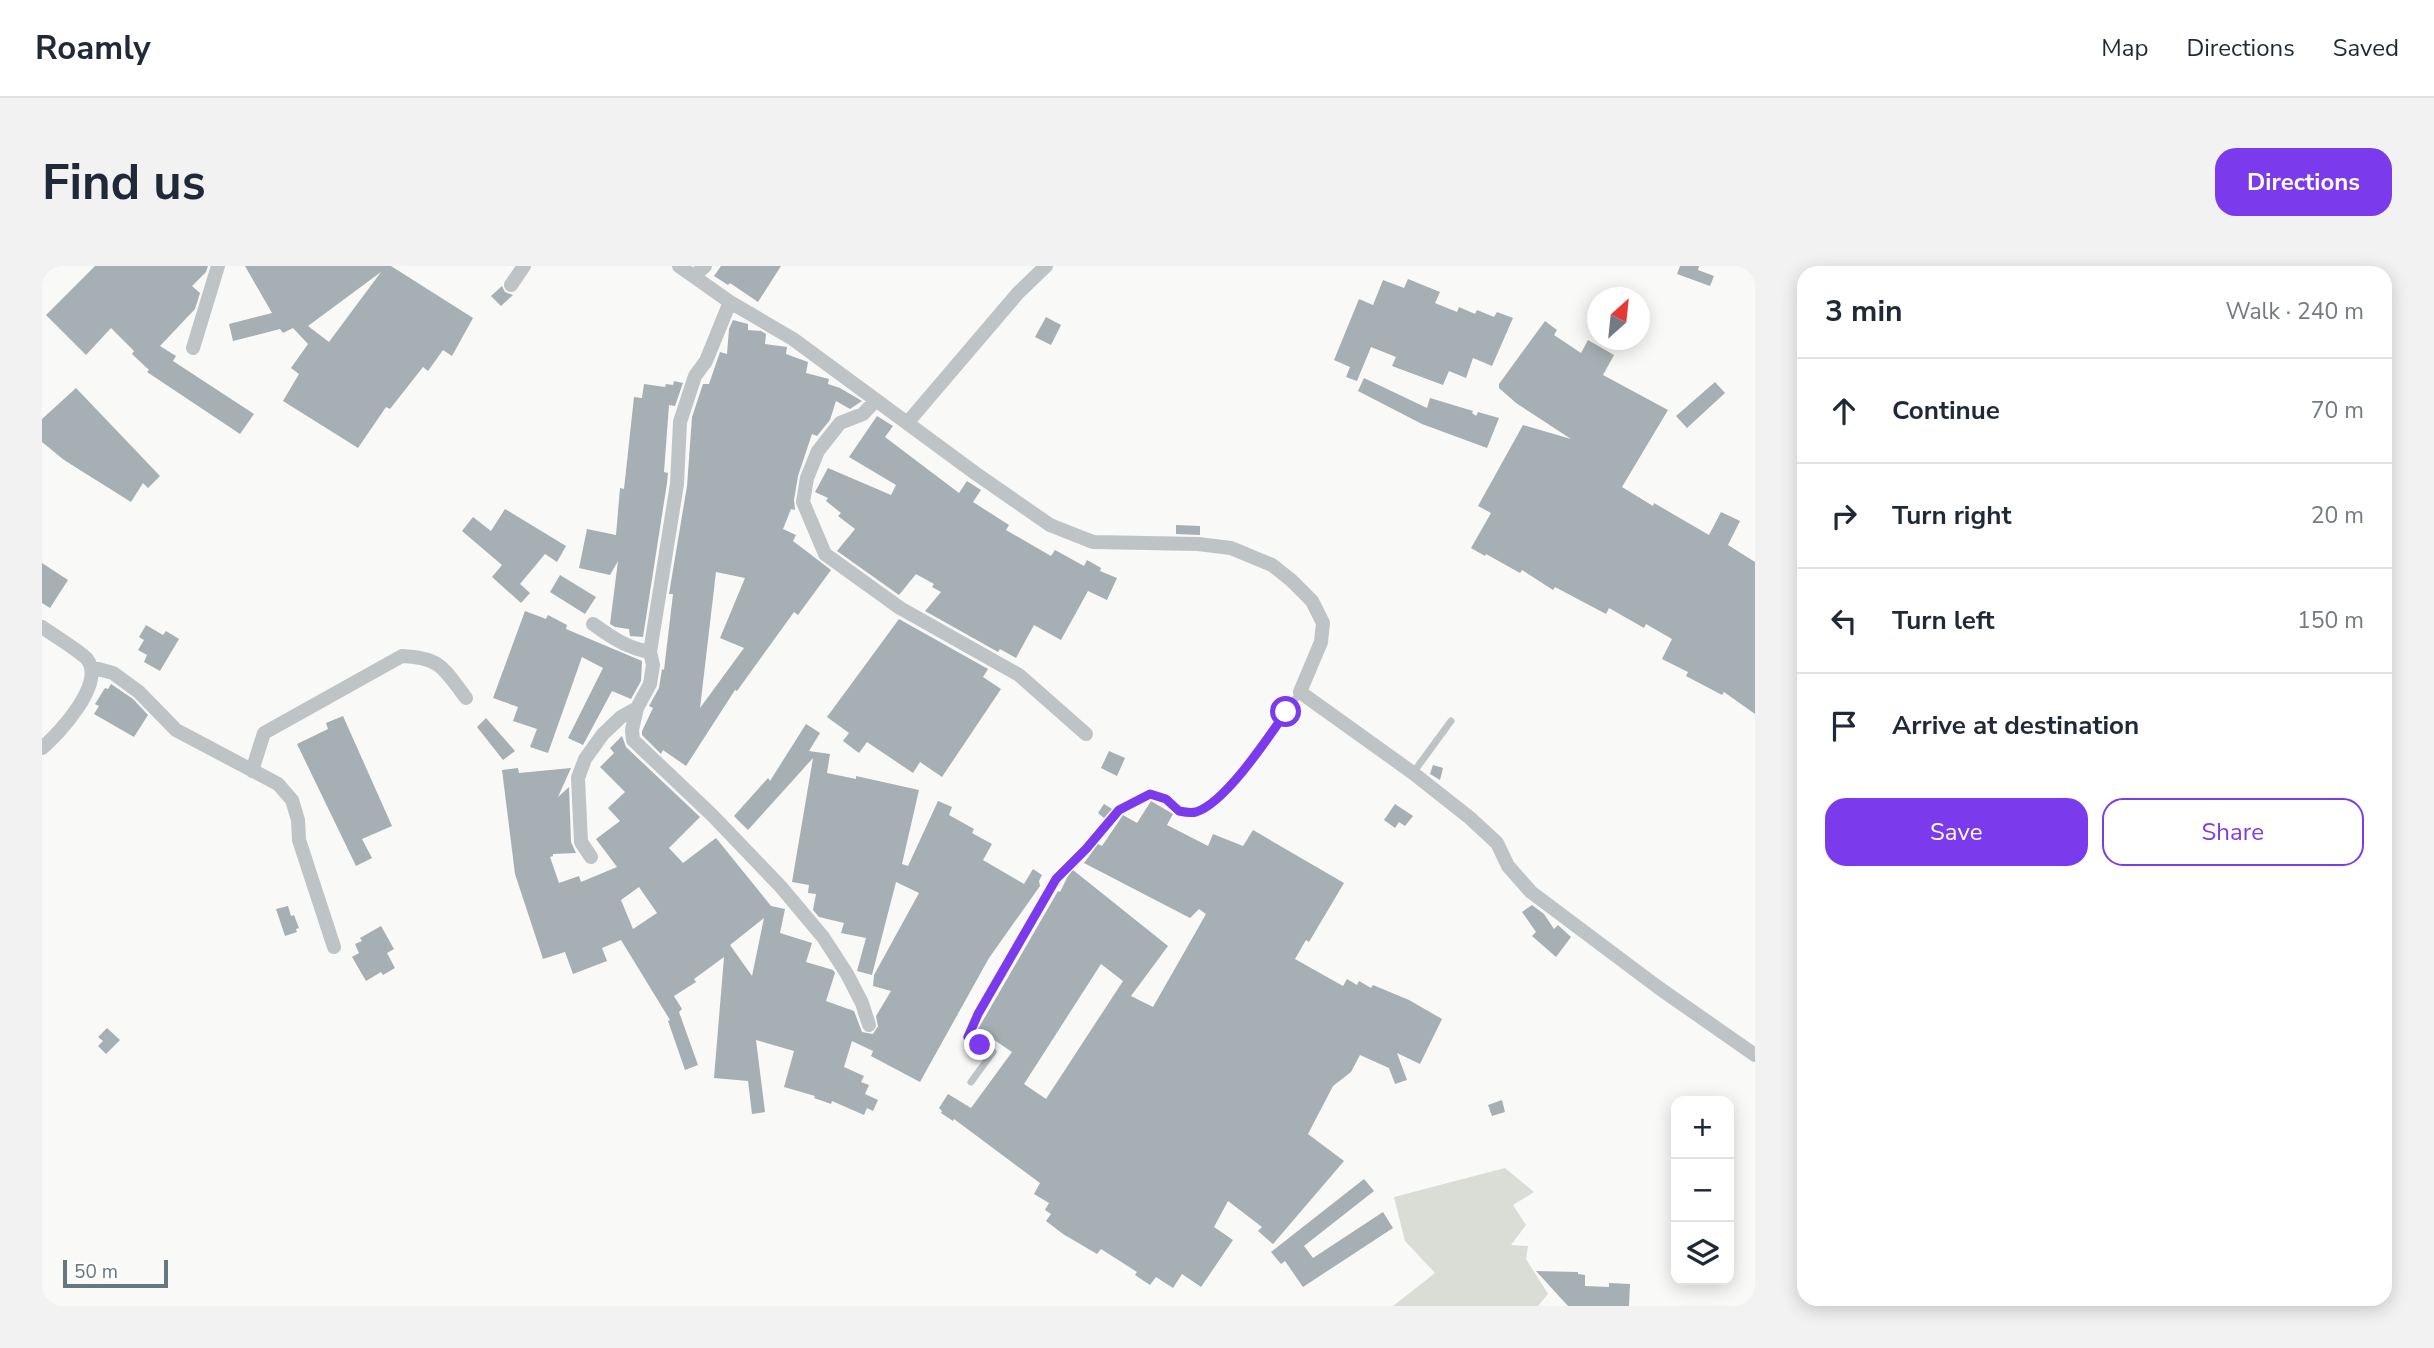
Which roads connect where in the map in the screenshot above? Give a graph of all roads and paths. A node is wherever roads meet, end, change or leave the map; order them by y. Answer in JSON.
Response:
{"nodes":[{"id":1,"x":219,"y":266,"type":"edge"},
{"id":2,"x":524,"y":266,"type":"edge"},
{"id":3,"x":679,"y":266,"type":"edge"},
{"id":4,"x":705,"y":266,"type":"edge"},
{"id":5,"x":1046,"y":266,"type":"edge"},
{"id":6,"x":694,"y":276,"type":"junction"},
{"id":7,"x":511,"y":285,"type":"dead end"},
{"id":8,"x":730,"y":302,"type":"junction"},
{"id":9,"x":193,"y":348,"type":"dead end"},
{"id":10,"x":876,"y":400,"type":"junction"},
{"id":11,"x":908,"y":422,"type":"junction"},
{"id":12,"x":593,"y":624,"type":"dead end"},
{"id":13,"x":42,"y":626,"type":"edge"},
{"id":14,"x":650,"y":652,"type":"junction"},
{"id":15,"x":91,"y":667,"type":"junction"},
{"id":16,"x":1300,"y":692,"type":"junction"},
{"id":17,"x":466,"y":698,"type":"dead end"},
{"id":18,"x":637,"y":708,"type":"junction"},
{"id":19,"x":1451,"y":721,"type":"dead end"},
{"id":20,"x":1086,"y":734,"type":"dead end"},
{"id":21,"x":42,"y":748,"type":"edge"},
{"id":22,"x":252,"y":771,"type":"junction"},
{"id":23,"x":1413,"y":773,"type":"junction"},
{"id":24,"x":591,"y":857,"type":"dead end"},
{"id":25,"x":334,"y":947,"type":"dead end"},
{"id":26,"x":869,"y":1025,"type":"dead end"},
{"id":27,"x":1755,"y":1055,"type":"edge"},
{"id":28,"x":971,"y":1082,"type":"dead end"}],
"edges":[{"from":1,"to":9,"type":"street"},
{"from":2,"to":7,"type":"street"},
{"from":3,"to":6,"type":"street"},
{"from":4,"to":6,"type":"street"},
{"from":5,"to":11,"type":"street"},
{"from":6,"to":8,"type":"street"},
{"from":8,"to":10,"type":"street"},
{"from":8,"to":14,"type":"street"},
{"from":10,"to":11,"type":"street"},
{"from":10,"to":20,"type":"street"},
{"from":11,"to":16,"type":"street"},
{"from":12,"to":14,"type":"street"},
{"from":13,"to":15,"type":"street"},
{"from":14,"to":18,"type":"street"},
{"from":15,"to":21,"type":"street"},
{"from":15,"to":22,"type":"street"},
{"from":16,"to":23,"type":"street"},
{"from":16,"to":28,"type":"lane"},
{"from":17,"to":22,"type":"street"},
{"from":18,"to":24,"type":"street"},
{"from":18,"to":26,"type":"street"},
{"from":19,"to":23,"type":"lane"},
{"from":22,"to":25,"type":"street"},
{"from":23,"to":27,"type":"street"}]}
